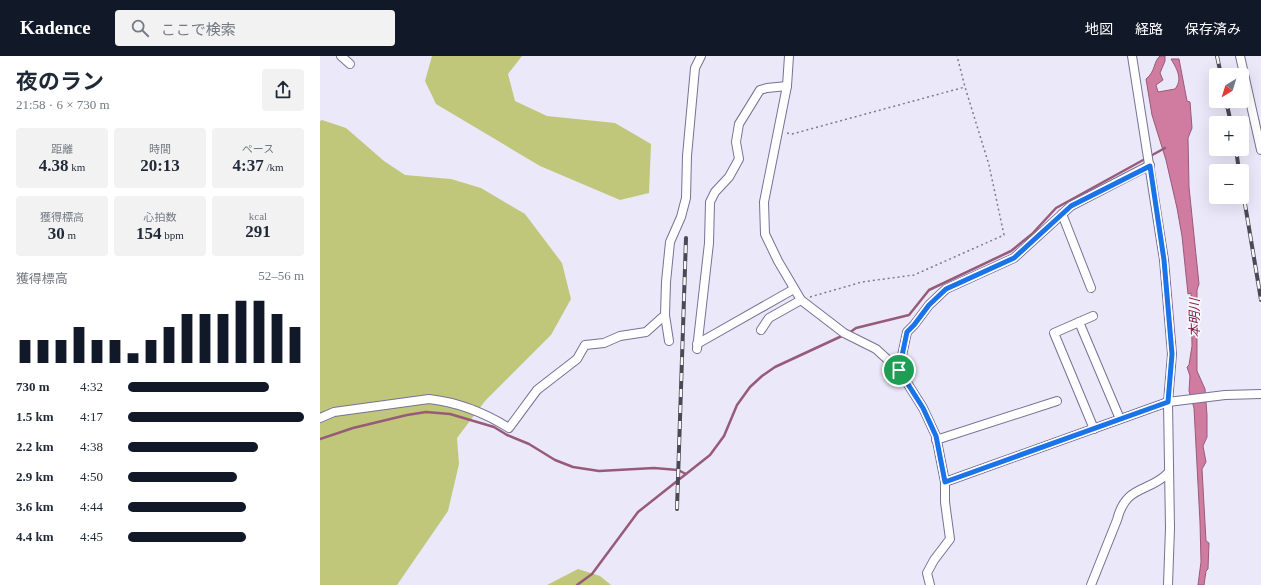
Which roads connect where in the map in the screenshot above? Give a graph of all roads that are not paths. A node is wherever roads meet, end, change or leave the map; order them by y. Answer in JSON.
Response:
{"nodes":[{"id":1,"x":340,"y":56,"type":"edge"},
{"id":2,"x":701,"y":56,"type":"edge"},
{"id":3,"x":789,"y":56,"type":"edge"},
{"id":4,"x":1132,"y":56,"type":"edge"},
{"id":5,"x":1240,"y":56,"type":"edge"},
{"id":6,"x":350,"y":64,"type":"dead end"},
{"id":7,"x":787,"y":86,"type":"junction"},
{"id":8,"x":1261,"y":150,"type":"edge"},
{"id":9,"x":1150,"y":164,"type":"junction"},
{"id":10,"x":1062,"y":214,"type":"junction"},
{"id":11,"x":1091,"y":288,"type":"dead end"},
{"id":12,"x":794,"y":289,"type":"junction"},
{"id":13,"x":801,"y":300,"type":"junction"},
{"id":14,"x":665,"y":315,"type":"junction"},
{"id":15,"x":1093,"y":316,"type":"dead end"},
{"id":16,"x":1080,"y":322,"type":"junction"},
{"id":17,"x":761,"y":330,"type":"dead end"},
{"id":18,"x":669,"y":341,"type":"dead end"},
{"id":19,"x":899,"y":370,"type":"junction"},
{"id":20,"x":1261,"y":394,"type":"edge"},
{"id":21,"x":1056,"y":401,"type":"dead end"},
{"id":22,"x":1171,"y":401,"type":"junction"},
{"id":23,"x":320,"y":418,"type":"edge"},
{"id":24,"x":1120,"y":419,"type":"junction"},
{"id":25,"x":1094,"y":429,"type":"junction"},
{"id":26,"x":936,"y":440,"type":"junction"},
{"id":27,"x":1168,"y":473,"type":"junction"},
{"id":28,"x":945,"y":482,"type":"junction"},
{"id":29,"x":930,"y":585,"type":"edge"},
{"id":30,"x":1091,"y":585,"type":"edge"},
{"id":31,"x":1168,"y":585,"type":"edge"}],
"edges":[{"from":1,"to":6,"type":"street"},
{"from":2,"to":14,"type":"street"},
{"from":3,"to":7,"type":"street"},
{"from":4,"to":9,"type":"street"},
{"from":5,"to":8,"type":"street"},
{"from":7,"to":12,"type":"street"},
{"from":7,"to":12,"type":"street"},
{"from":9,"to":10,"type":"street"},
{"from":9,"to":22,"type":"street"},
{"from":10,"to":11,"type":"street"},
{"from":10,"to":19,"type":"street"},
{"from":12,"to":13,"type":"street"},
{"from":13,"to":17,"type":"street"},
{"from":13,"to":19,"type":"street"},
{"from":14,"to":18,"type":"street"},
{"from":14,"to":23,"type":"street"},
{"from":15,"to":16,"type":"street"},
{"from":16,"to":24,"type":"street"},
{"from":16,"to":25,"type":"street"},
{"from":19,"to":26,"type":"street"},
{"from":20,"to":22,"type":"street"},
{"from":21,"to":26,"type":"street"},
{"from":22,"to":24,"type":"street"},
{"from":22,"to":27,"type":"street"},
{"from":24,"to":25,"type":"street"},
{"from":25,"to":28,"type":"street"},
{"from":26,"to":28,"type":"street"},
{"from":27,"to":30,"type":"street"},
{"from":27,"to":31,"type":"street"},
{"from":28,"to":29,"type":"street"}]}
